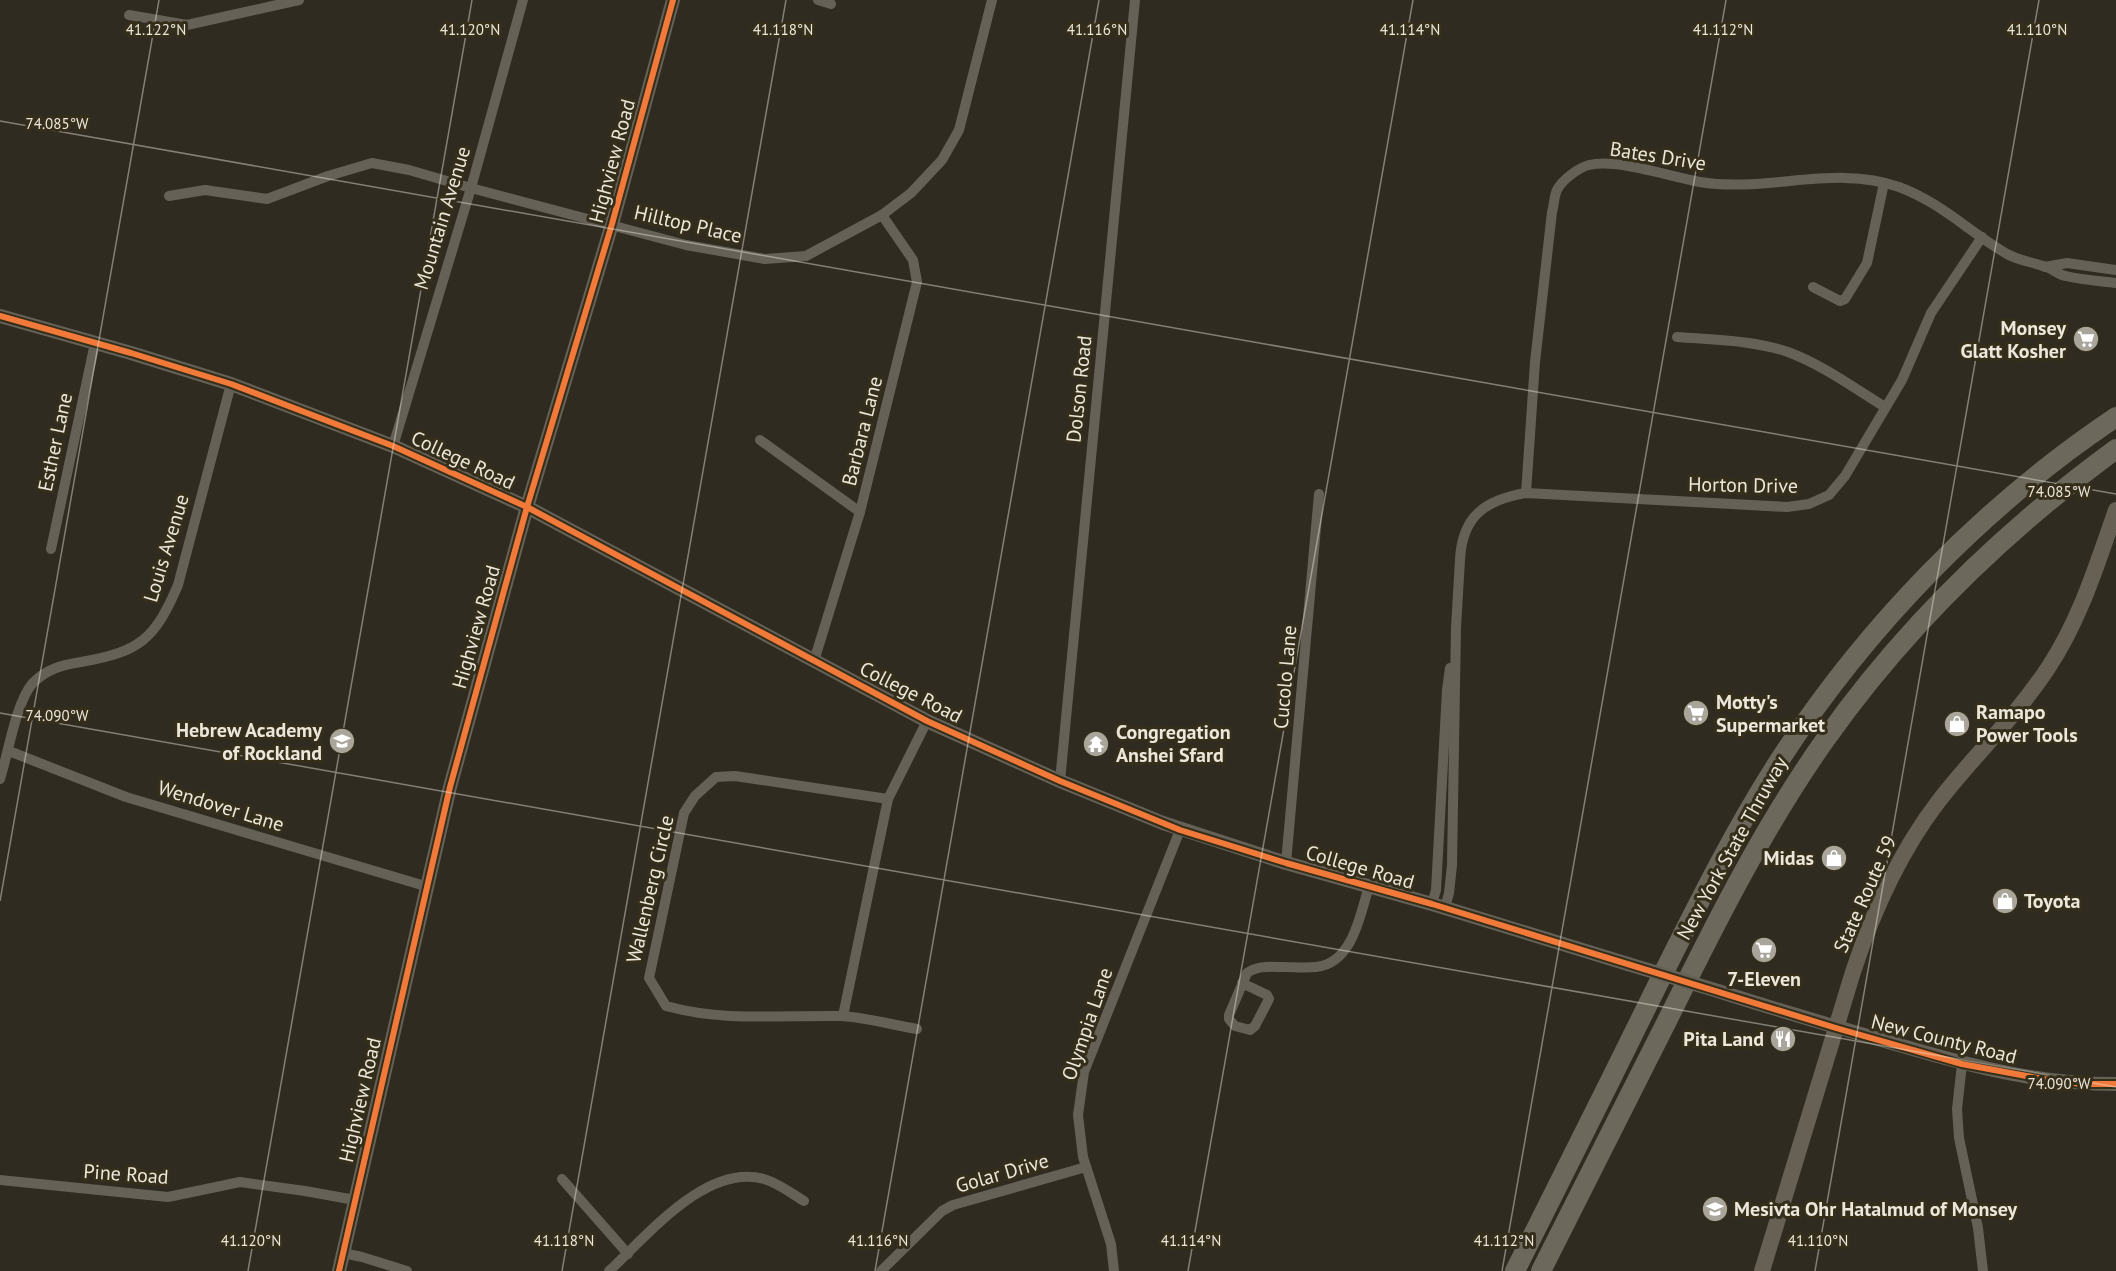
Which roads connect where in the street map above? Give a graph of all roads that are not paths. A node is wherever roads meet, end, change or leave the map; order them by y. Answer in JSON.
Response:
{"nodes":[{"id":1,"x":299,"y":0,"type":"edge"},
{"id":2,"x":523,"y":0,"type":"edge"},
{"id":3,"x":673,"y":0,"type":"edge"},
{"id":4,"x":818,"y":0,"type":"edge"},
{"id":5,"x":992,"y":0,"type":"edge"},
{"id":6,"x":1135,"y":0,"type":"edge"},
{"id":7,"x":831,"y":4,"type":"dead end"},
{"id":8,"x":129,"y":15,"type":"dead end"},
{"id":9,"x":1884,"y":183,"type":"junction"},
{"id":10,"x":471,"y":188,"type":"junction"},
{"id":11,"x":169,"y":196,"type":"dead end"},
{"id":12,"x":882,"y":215,"type":"junction"},
{"id":13,"x":612,"y":224,"type":"junction"},
{"id":14,"x":1982,"y":237,"type":"junction"},
{"id":15,"x":2045,"y":267,"type":"junction"},
{"id":16,"x":2116,"y":270,"type":"edge"},
{"id":17,"x":2116,"y":283,"type":"edge"},
{"id":18,"x":1813,"y":287,"type":"dead end"},
{"id":19,"x":0,"y":316,"type":"edge"},
{"id":20,"x":1677,"y":337,"type":"dead end"},
{"id":21,"x":95,"y":343,"type":"junction"},
{"id":22,"x":231,"y":384,"type":"junction"},
{"id":23,"x":1886,"y":407,"type":"junction"},
{"id":24,"x":2116,"y":417,"type":"edge"},
{"id":25,"x":760,"y":440,"type":"dead end"},
{"id":26,"x":393,"y":446,"type":"junction"},
{"id":27,"x":2116,"y":449,"type":"edge"},
{"id":28,"x":1526,"y":493,"type":"junction"},
{"id":29,"x":1319,"y":494,"type":"dead end"},
{"id":30,"x":527,"y":507,"type":"junction"},
{"id":31,"x":2116,"y":510,"type":"edge"},
{"id":32,"x":860,"y":512,"type":"junction"},
{"id":33,"x":51,"y":549,"type":"dead end"},
{"id":34,"x":814,"y":661,"type":"junction"},
{"id":35,"x":927,"y":721,"type":"junction"},
{"id":36,"x":9,"y":752,"type":"junction"},
{"id":37,"x":0,"y":779,"type":"edge"},
{"id":38,"x":1060,"y":781,"type":"junction"},
{"id":39,"x":888,"y":799,"type":"junction"},
{"id":40,"x":1180,"y":830,"type":"junction"},
{"id":41,"x":1286,"y":863,"type":"junction"},
{"id":42,"x":425,"y":886,"type":"junction"},
{"id":43,"x":1369,"y":886,"type":"junction"},
{"id":44,"x":1438,"y":906,"type":"junction"},
{"id":45,"x":1242,"y":983,"type":"junction"},
{"id":46,"x":843,"y":1016,"type":"junction"},
{"id":47,"x":1836,"y":1028,"type":"junction"},
{"id":48,"x":916,"y":1029,"type":"dead end"},
{"id":49,"x":1962,"y":1064,"type":"junction"},
{"id":50,"x":2116,"y":1084,"type":"edge"},
{"id":51,"x":1086,"y":1167,"type":"junction"},
{"id":52,"x":562,"y":1179,"type":"dead end"},
{"id":53,"x":0,"y":1180,"type":"edge"},
{"id":54,"x":355,"y":1200,"type":"junction"},
{"id":55,"x":804,"y":1202,"type":"dead end"},
{"id":56,"x":343,"y":1253,"type":"junction"},
{"id":57,"x":628,"y":1254,"type":"junction"},
{"id":58,"x":339,"y":1271,"type":"edge"},
{"id":59,"x":407,"y":1271,"type":"edge"},
{"id":60,"x":609,"y":1271,"type":"edge"},
{"id":61,"x":880,"y":1271,"type":"edge"},
{"id":62,"x":1114,"y":1271,"type":"edge"},
{"id":63,"x":1515,"y":1271,"type":"edge"},
{"id":64,"x":1541,"y":1271,"type":"edge"},
{"id":65,"x":1762,"y":1271,"type":"edge"},
{"id":66,"x":1983,"y":1271,"type":"edge"}],
"edges":[{"from":1,"to":8,"type":"street"},
{"from":2,"to":10,"type":"street","name":"Mountain Avenue"},
{"from":3,"to":13,"type":"street","name":"Highview Road"},
{"from":4,"to":7,"type":"street"},
{"from":5,"to":12,"type":"street","name":"Hilltop Place"},
{"from":6,"to":38,"type":"street","name":"Dolson Road"},
{"from":9,"to":14,"type":"street","name":"Bates Drive"},
{"from":9,"to":18,"type":"street"},
{"from":9,"to":28,"type":"street","name":"Bates Drive"},
{"from":10,"to":11,"type":"street","name":"Hilltop Place"},
{"from":10,"to":13,"type":"street","name":"Hilltop Place"},
{"from":10,"to":26,"type":"street","name":"Mountain Avenue"},
{"from":12,"to":13,"type":"street","name":"Hilltop Place"},
{"from":12,"to":32,"type":"street","name":"Barbara Lane"},
{"from":13,"to":30,"type":"street","name":"Highview Road"},
{"from":14,"to":15,"type":"street","name":"Bates Drive"},
{"from":14,"to":23,"type":"street","name":"Horton Drive"},
{"from":15,"to":16,"type":"street","name":"Bates Drive"},
{"from":15,"to":17,"type":"street","name":"Bates Drive"},
{"from":19,"to":21,"type":"street","name":"College Road"},
{"from":20,"to":23,"type":"street"},
{"from":21,"to":22,"type":"street","name":"College Road"},
{"from":21,"to":33,"type":"street","name":"Esther Lane"},
{"from":22,"to":26,"type":"street","name":"College Road"},
{"from":22,"to":36,"type":"street","name":"Louis Avenue"},
{"from":23,"to":28,"type":"street","name":"Horton Drive"},
{"from":24,"to":63,"type":"highway","name":"New York State Thruway"},
{"from":25,"to":32,"type":"street"},
{"from":26,"to":30,"type":"street","name":"College Road"},
{"from":27,"to":64,"type":"highway","name":"New York State Thruway"},
{"from":28,"to":44,"type":"street","name":"Horton Drive"},
{"from":29,"to":41,"type":"street","name":"Cucolo Lane"},
{"from":30,"to":34,"type":"street","name":"College Road"},
{"from":30,"to":42,"type":"street","name":"Highview Road"},
{"from":31,"to":47,"type":"main road","name":"State Route 59"},
{"from":32,"to":34,"type":"street","name":"Barbara Lane"},
{"from":34,"to":35,"type":"street","name":"College Road"},
{"from":35,"to":38,"type":"street","name":"College Road"},
{"from":35,"to":39,"type":"street"},
{"from":36,"to":37,"type":"street","name":"Louis Avenue"},
{"from":36,"to":42,"type":"street","name":"Wendover Lane"},
{"from":38,"to":40,"type":"street","name":"College Road"},
{"from":39,"to":46,"type":"street"},
{"from":39,"to":46,"type":"street","name":"Wallenberg Circle"},
{"from":40,"to":41,"type":"street","name":"College Road"},
{"from":40,"to":51,"type":"street","name":"Olympia Lane"},
{"from":41,"to":43,"type":"street","name":"College Road"},
{"from":42,"to":54,"type":"street","name":"Highview Road"},
{"from":43,"to":44,"type":"street","name":"College Road"},
{"from":43,"to":45,"type":"street"},
{"from":44,"to":47,"type":"street","name":"College Road","bridge":true},
{"from":45,"to":45,"type":"street"},
{"from":46,"to":48,"type":"street"},
{"from":47,"to":49,"type":"street","name":"New County Road"},
{"from":47,"to":65,"type":"main road","name":"State Route 59"},
{"from":49,"to":50,"type":"street","name":"New County Road"},
{"from":49,"to":66,"type":"street"},
{"from":51,"to":61,"type":"street","name":"Golar Drive"},
{"from":51,"to":62,"type":"street","name":"Olympia Lane"},
{"from":52,"to":57,"type":"street"},
{"from":53,"to":54,"type":"street","name":"Pine Road"},
{"from":54,"to":56,"type":"street","name":"Highview Road"},
{"from":55,"to":57,"type":"street"},
{"from":56,"to":58,"type":"street","name":"Highview Road"},
{"from":56,"to":59,"type":"street"},
{"from":57,"to":60,"type":"street"}]}
